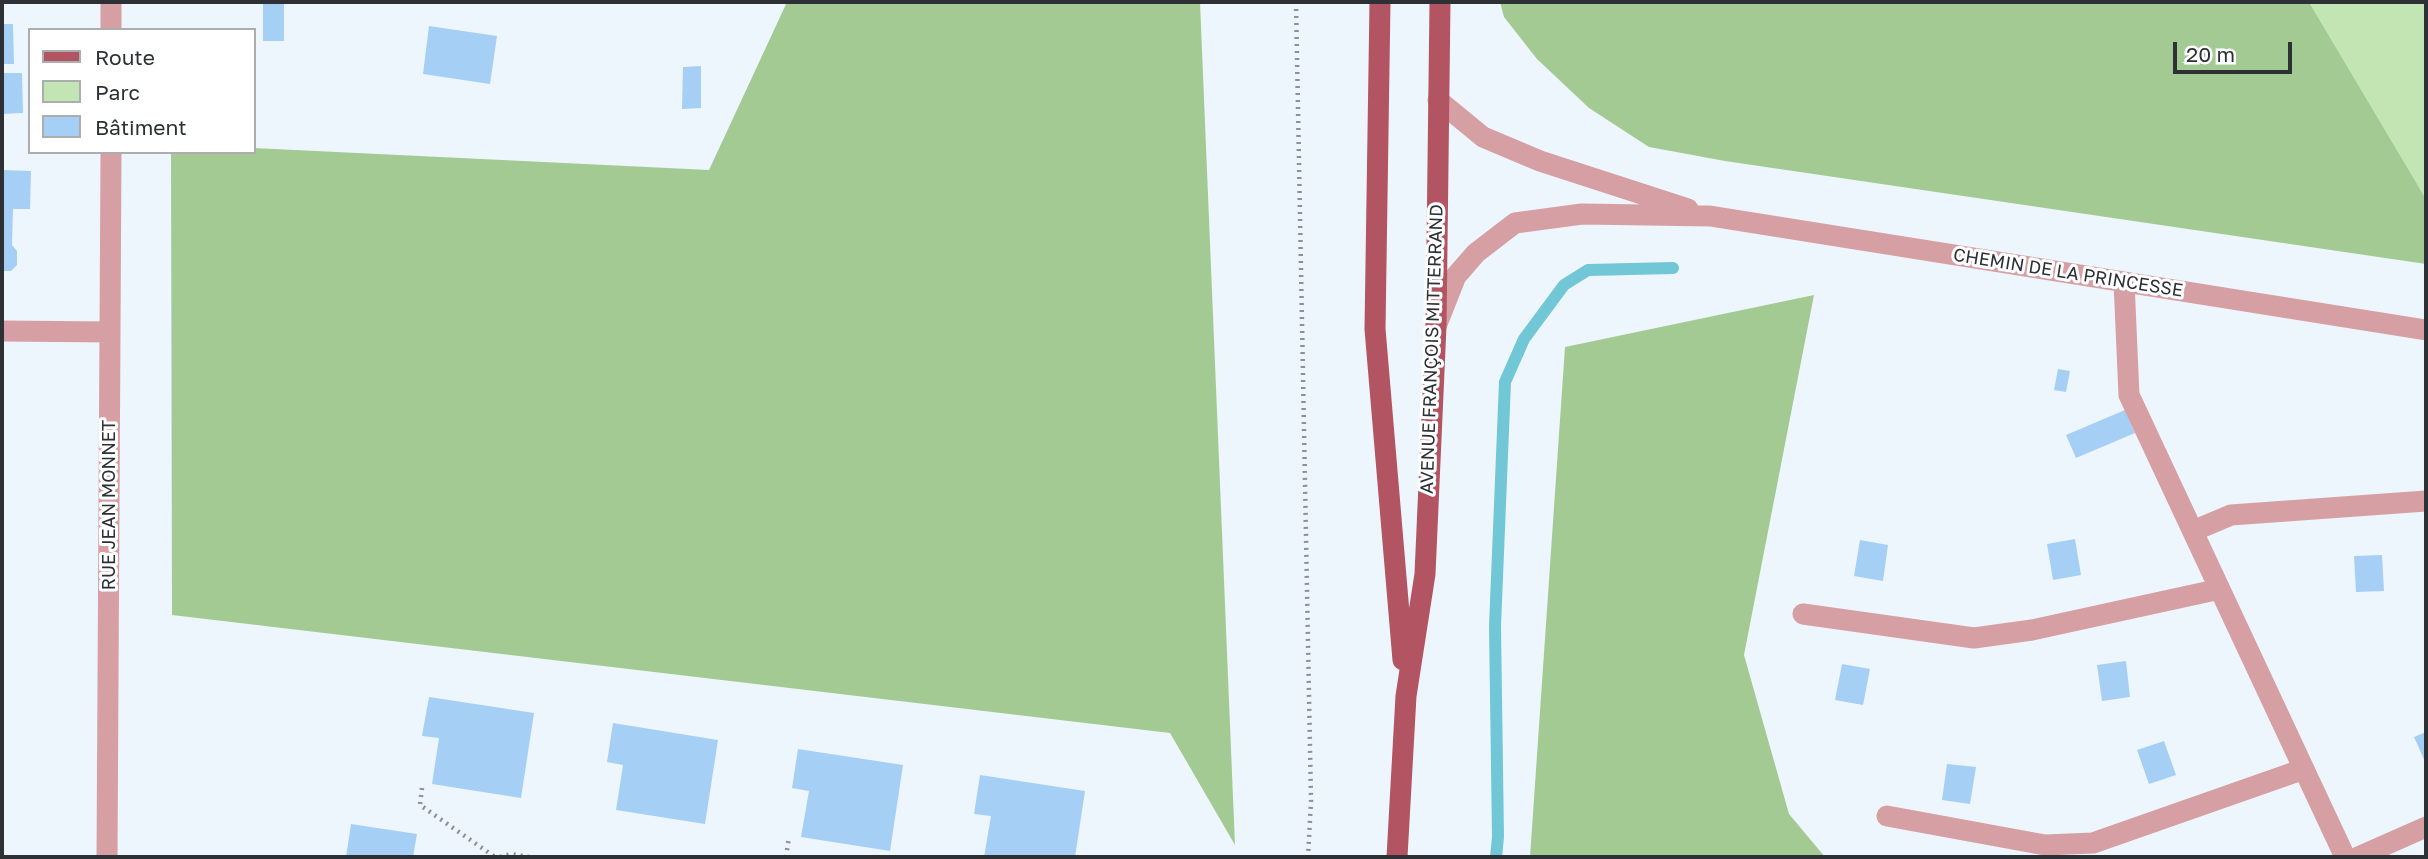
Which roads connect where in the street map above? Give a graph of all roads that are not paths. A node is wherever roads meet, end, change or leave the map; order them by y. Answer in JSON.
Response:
{"nodes":[{"id":1,"x":111,"y":2,"type":"edge"},
{"id":2,"x":1380,"y":2,"type":"edge"},
{"id":3,"x":1440,"y":2,"type":"edge"},
{"id":4,"x":111,"y":28,"type":"edge"},
{"id":5,"x":1438,"y":100,"type":"junction"},
{"id":6,"x":111,"y":154,"type":"edge"},
{"id":7,"x":1710,"y":216,"type":"junction"},
{"id":8,"x":2124,"y":282,"type":"junction"},
{"id":9,"x":1436,"y":326,"type":"junction"},
{"id":10,"x":2426,"y":330,"type":"edge"},
{"id":11,"x":2,"y":331,"type":"edge"},
{"id":12,"x":110,"y":332,"type":"junction"},
{"id":13,"x":2426,"y":500,"type":"edge"},
{"id":14,"x":2193,"y":531,"type":"junction"},
{"id":15,"x":2220,"y":589,"type":"junction"},
{"id":16,"x":1803,"y":614,"type":"dead end"},
{"id":17,"x":1406,"y":696,"type":"junction"},
{"id":18,"x":2304,"y":769,"type":"junction"},
{"id":19,"x":1887,"y":816,"type":"dead end"},
{"id":20,"x":2426,"y":827,"type":"edge"},
{"id":21,"x":107,"y":857,"type":"edge"},
{"id":22,"x":1397,"y":857,"type":"edge"},
{"id":23,"x":2345,"y":857,"type":"edge"},
{"id":24,"x":2358,"y":857,"type":"edge"}],
"edges":[{"from":1,"to":4,"type":"street"},
{"from":2,"to":17,"type":"main road","name":"AVENUE FRANÇOIS MITTERRAND"},
{"from":3,"to":5,"type":"main road","name":"AVENUE FRANÇOIS MITTERRAND"},
{"from":5,"to":7,"type":"street","name":"CHEMIN DE LA PRINCESSE"},
{"from":5,"to":9,"type":"main road","name":"AVENUE FRANÇOIS MITTERRAND"},
{"from":6,"to":12,"type":"street","name":"RUE JEAN MONNET"},
{"from":7,"to":8,"type":"street","name":"CHEMIN DE LA PRINCESSE"},
{"from":7,"to":9,"type":"street","name":"CHEMIN DE LA PRINCESSE"},
{"from":8,"to":10,"type":"street","name":"CHEMIN DE LA PRINCESSE"},
{"from":8,"to":14,"type":"street"},
{"from":9,"to":17,"type":"main road","name":"AVENUE FRANÇOIS MITTERRAND"},
{"from":11,"to":12,"type":"street"},
{"from":12,"to":21,"type":"street","name":"RUE JEAN MONNET"},
{"from":13,"to":14,"type":"street"},
{"from":14,"to":15,"type":"street"},
{"from":15,"to":16,"type":"street"},
{"from":15,"to":18,"type":"street"},
{"from":17,"to":22,"type":"main road","name":"AVENUE FRANÇOIS MITTERRAND"},
{"from":18,"to":19,"type":"street"},
{"from":18,"to":23,"type":"street"},
{"from":20,"to":24,"type":"street"}]}
